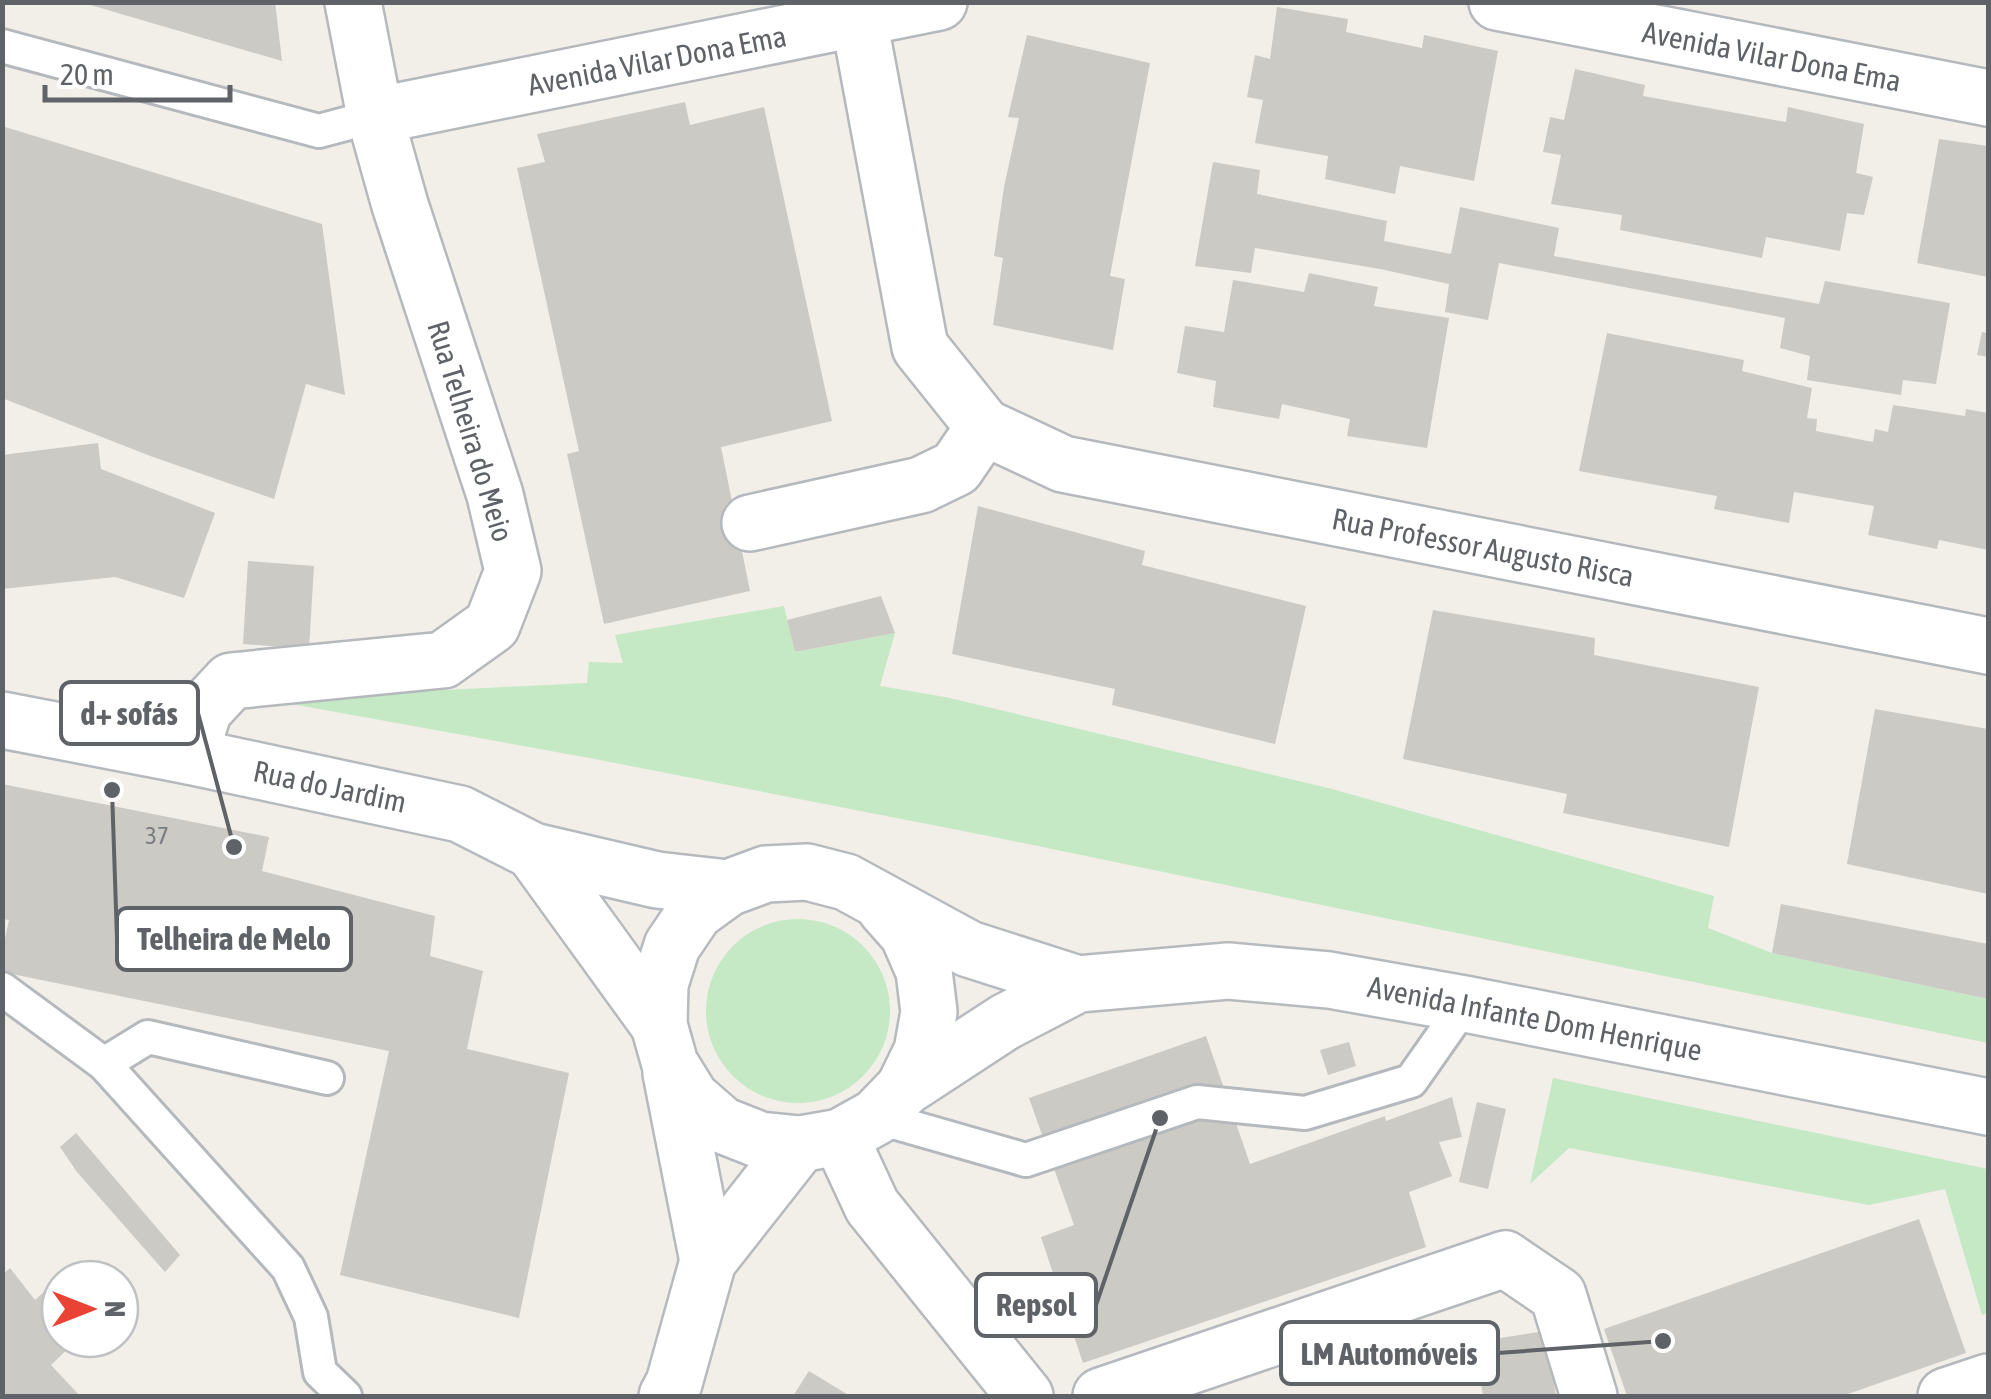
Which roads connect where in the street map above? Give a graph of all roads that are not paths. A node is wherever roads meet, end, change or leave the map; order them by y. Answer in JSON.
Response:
{"nodes":[{"id":1,"x":353,"y":2,"type":"edge"},
{"id":2,"x":939,"y":2,"type":"edge"},
{"id":3,"x":1497,"y":2,"type":"edge"},
{"id":4,"x":859,"y":20,"type":"junction"},
{"id":5,"x":1716,"y":24,"type":"edge"},
{"id":6,"x":2,"y":46,"type":"edge"},
{"id":7,"x":1988,"y":98,"type":"edge"},
{"id":8,"x":375,"y":116,"type":"junction"},
{"id":9,"x":984,"y":427,"type":"junction"},
{"id":10,"x":750,"y":522,"type":"dead end"},
{"id":11,"x":1988,"y":646,"type":"edge"},
{"id":12,"x":2,"y":720,"type":"edge"},
{"id":13,"x":190,"y":756,"type":"junction"},
{"id":14,"x":533,"y":851,"type":"junction"},
{"id":15,"x":728,"y":888,"type":"junction"},
{"id":16,"x":881,"y":903,"type":"junction"},
{"id":17,"x":1078,"y":984,"type":"junction"},
{"id":18,"x":2,"y":989,"type":"edge"},
{"id":19,"x":1465,"y":1004,"type":"junction"},
{"id":20,"x":664,"y":1044,"type":"junction"},
{"id":21,"x":104,"y":1064,"type":"junction"},
{"id":22,"x":327,"y":1078,"type":"dead end"},
{"id":23,"x":1988,"y":1107,"type":"edge"},
{"id":24,"x":855,"y":1121,"type":"junction"},
{"id":25,"x":708,"y":1262,"type":"junction"},
{"id":26,"x":1988,"y":1382,"type":"edge"},
{"id":27,"x":345,"y":1396,"type":"edge"},
{"id":28,"x":667,"y":1396,"type":"edge"},
{"id":29,"x":1025,"y":1396,"type":"edge"},
{"id":30,"x":1101,"y":1396,"type":"edge"},
{"id":31,"x":1589,"y":1396,"type":"edge"},
{"id":32,"x":1946,"y":1396,"type":"edge"}],
"edges":[{"from":1,"to":8,"type":"street","name":"Rua Telheira do Meio"},
{"from":2,"to":4,"type":"street","name":"Avenida Vilar Dona Ema"},
{"from":3,"to":5,"type":"street","name":"Avenida Vilar Dona Ema"},
{"from":4,"to":8,"type":"street","name":"Avenida Vilar Dona Ema"},
{"from":4,"to":9,"type":"street","name":"Rua Professor Augusto Risca"},
{"from":5,"to":7,"type":"street","name":"Avenida Vilar Dona Ema"},
{"from":6,"to":8,"type":"lane"},
{"from":8,"to":13,"type":"street","name":"Rua Telheira do Meio"},
{"from":9,"to":10,"type":"street"},
{"from":9,"to":11,"type":"street","name":"Rua Professor Augusto Risca"},
{"from":12,"to":13,"type":"street","name":"Rua do Jardim"},
{"from":13,"to":14,"type":"street","name":"Rua do Jardim"},
{"from":14,"to":15,"type":"street","name":"Rua do Jardim"},
{"from":14,"to":20,"type":"street","name":"Rua do Jardim"},
{"from":15,"to":16,"type":"street","name":"Avenida Infante Dom Henrique"},
{"from":15,"to":20,"type":"street","name":"Avenida Infante Dom Henrique"},
{"from":16,"to":17,"type":"street","name":"Avenida Infante Dom Henrique"},
{"from":16,"to":24,"type":"street","name":"Avenida Infante Dom Henrique"},
{"from":17,"to":19,"type":"street","name":"Avenida Infante Dom Henrique"},
{"from":17,"to":24,"type":"street","name":"Avenida Infante Dom Henrique"},
{"from":18,"to":21,"type":"lane"},
{"from":19,"to":23,"type":"street","name":"Avenida Infante Dom Henrique"},
{"from":19,"to":24,"type":"lane"},
{"from":20,"to":24,"type":"street"},
{"from":20,"to":25,"type":"street"},
{"from":21,"to":22,"type":"lane"},
{"from":21,"to":27,"type":"lane"},
{"from":24,"to":25,"type":"street"},
{"from":24,"to":29,"type":"street"},
{"from":25,"to":28,"type":"street"},
{"from":26,"to":32,"type":"street"},
{"from":30,"to":31,"type":"street"}]}
